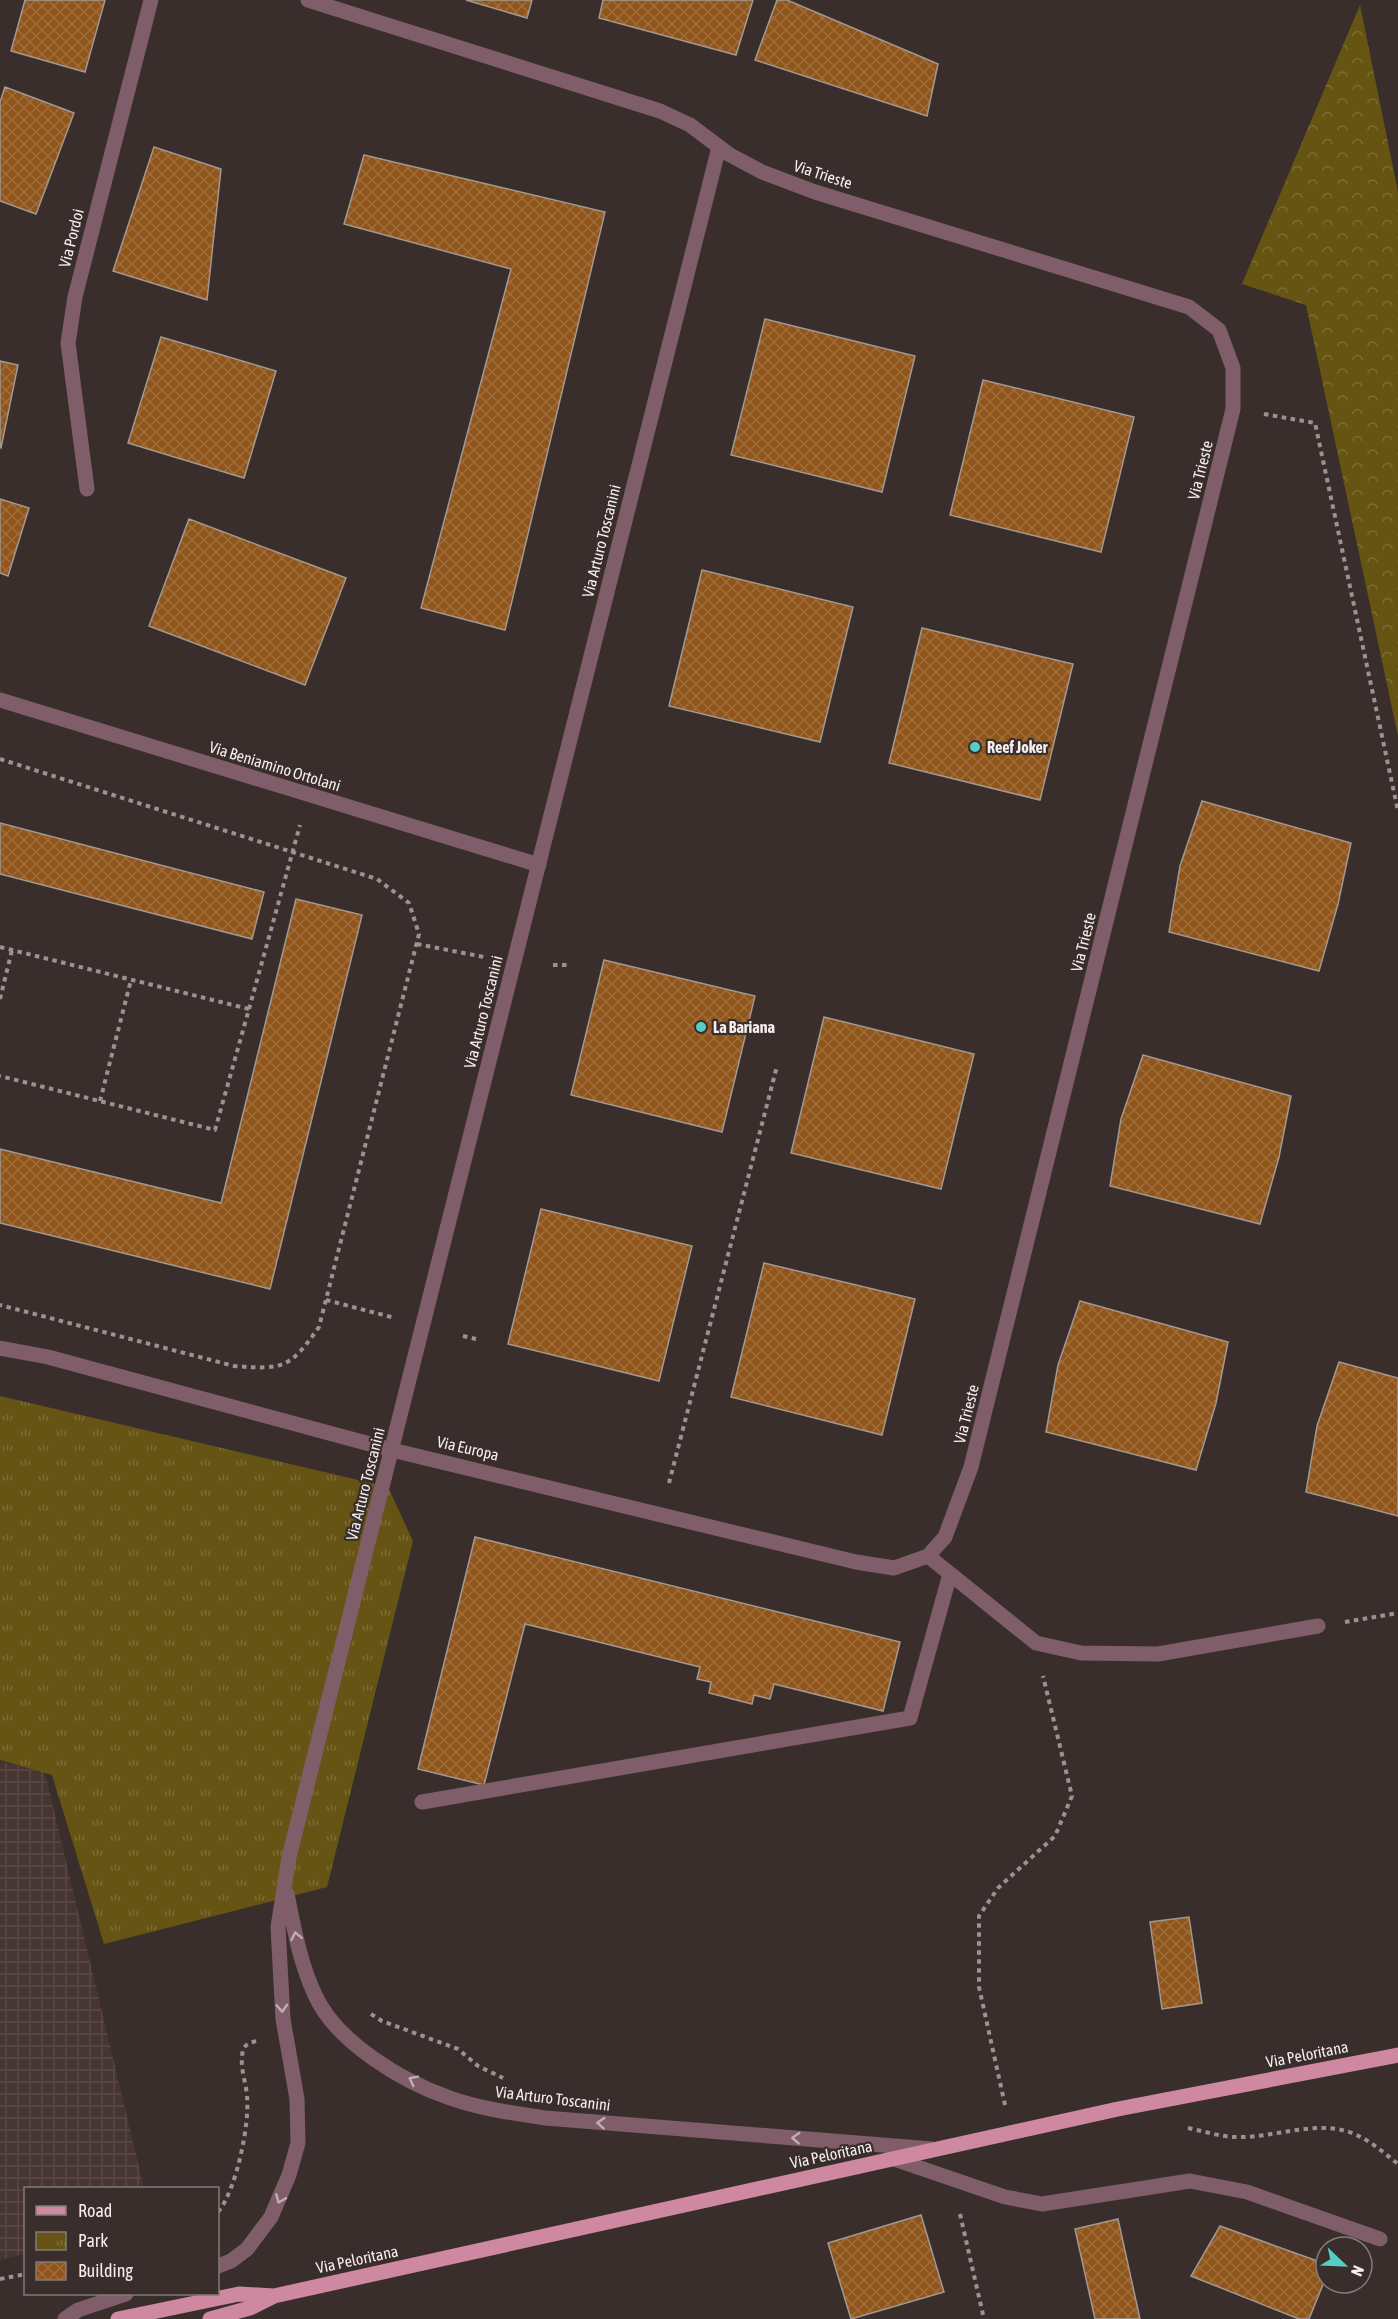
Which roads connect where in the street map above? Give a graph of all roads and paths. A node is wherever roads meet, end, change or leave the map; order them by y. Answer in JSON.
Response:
{"nodes":[{"id":1,"x":151,"y":0,"type":"edge"},
{"id":2,"x":308,"y":0,"type":"edge"},
{"id":3,"x":719,"y":147,"type":"junction"},
{"id":4,"x":1233,"y":409,"type":"junction"},
{"id":5,"x":87,"y":489,"type":"dead end"},
{"id":6,"x":0,"y":700,"type":"edge"},
{"id":7,"x":0,"y":759,"type":"edge"},
{"id":8,"x":309,"y":795,"type":"junction"},
{"id":9,"x":1398,"y":811,"type":"edge"},
{"id":10,"x":292,"y":852,"type":"junction"},
{"id":11,"x":539,"y":865,"type":"junction"},
{"id":12,"x":417,"y":944,"type":"junction"},
{"id":13,"x":0,"y":947,"type":"edge"},
{"id":14,"x":12,"y":950,"type":"junction"},
{"id":15,"x":488,"y":957,"type":"dead end"},
{"id":16,"x":554,"y":965,"type":"dead end"},
{"id":17,"x":571,"y":965,"type":"dead end"},
{"id":18,"x":131,"y":980,"type":"junction"},
{"id":19,"x":0,"y":999,"type":"edge"},
{"id":20,"x":249,"y":1009,"type":"junction"},
{"id":21,"x":777,"y":1066,"type":"dead end"},
{"id":22,"x":0,"y":1076,"type":"edge"},
{"id":23,"x":100,"y":1101,"type":"junction"},
{"id":24,"x":326,"y":1299,"type":"junction"},
{"id":25,"x":0,"y":1305,"type":"edge"},
{"id":26,"x":396,"y":1318,"type":"dead end"},
{"id":27,"x":463,"y":1336,"type":"dead end"},
{"id":28,"x":476,"y":1339,"type":"dead end"},
{"id":29,"x":0,"y":1348,"type":"edge"},
{"id":30,"x":392,"y":1450,"type":"junction"},
{"id":31,"x":669,"y":1483,"type":"dead end"},
{"id":32,"x":928,"y":1556,"type":"junction"},
{"id":33,"x":951,"y":1574,"type":"junction"},
{"id":34,"x":1398,"y":1613,"type":"edge"},
{"id":35,"x":1318,"y":1626,"type":"joint"},
{"id":36,"x":1036,"y":1643,"type":"junction"},
{"id":37,"x":422,"y":1802,"type":"dead end"},
{"id":38,"x":286,"y":1888,"type":"junction"},
{"id":39,"x":1398,"y":2055,"type":"edge"},
{"id":40,"x":1177,"y":2126,"type":"dead end"},
{"id":41,"x":1011,"y":2134,"type":"junction"},
{"id":42,"x":938,"y":2149,"type":"junction"},
{"id":43,"x":894,"y":2159,"type":"junction"},
{"id":44,"x":1398,"y":2164,"type":"edge"},
{"id":45,"x":952,"y":2180,"type":"junction"},
{"id":46,"x":1380,"y":2239,"type":"dead end"},
{"id":47,"x":219,"y":2266,"type":"edge"},
{"id":48,"x":24,"y":2274,"type":"edge"},
{"id":49,"x":0,"y":2279,"type":"edge"},
{"id":50,"x":123,"y":2295,"type":"edge"},
{"id":51,"x":274,"y":2296,"type":"junction"},
{"id":52,"x":64,"y":2319,"type":"edge"},
{"id":53,"x":118,"y":2319,"type":"edge"},
{"id":54,"x":210,"y":2319,"type":"edge"},
{"id":55,"x":984,"y":2319,"type":"edge"}],
"edges":[{"from":1,"to":5,"type":"street","name":"Via Pordoi"},
{"from":2,"to":3,"type":"street","name":"Via Trieste"},
{"from":3,"to":4,"type":"street","name":"Via Trieste"},
{"from":3,"to":11,"type":"street","name":"Via Arturo Toscanini"},
{"from":4,"to":9,"type":"path"},
{"from":4,"to":32,"type":"street","name":"Via Trieste"},
{"from":6,"to":8,"type":"street","name":"Via Beniamino Ortolani"},
{"from":7,"to":10,"type":"path"},
{"from":8,"to":10,"type":"path"},
{"from":8,"to":11,"type":"street","name":"Via Beniamino Ortolani"},
{"from":10,"to":12,"type":"path"},
{"from":10,"to":20,"type":"path"},
{"from":11,"to":30,"type":"street","name":"Via Arturo Toscanini"},
{"from":12,"to":15,"type":"path"},
{"from":12,"to":24,"type":"path"},
{"from":13,"to":14,"type":"path"},
{"from":14,"to":18,"type":"path"},
{"from":14,"to":19,"type":"path"},
{"from":16,"to":17,"type":"path"},
{"from":18,"to":20,"type":"path"},
{"from":18,"to":23,"type":"path"},
{"from":20,"to":23,"type":"path"},
{"from":21,"to":31,"type":"path"},
{"from":22,"to":23,"type":"path"},
{"from":24,"to":25,"type":"path"},
{"from":24,"to":26,"type":"path"},
{"from":27,"to":28,"type":"path"},
{"from":29,"to":30,"type":"street","name":"Via Europa"},
{"from":30,"to":32,"type":"street","name":"Via Europa"},
{"from":30,"to":38,"type":"street","name":"Via Arturo Toscanini"},
{"from":32,"to":33,"type":"street"},
{"from":33,"to":36,"type":"street"},
{"from":33,"to":37,"type":"street"},
{"from":34,"to":35,"type":"path"},
{"from":35,"to":36,"type":"street"},
{"from":36,"to":41,"type":"path"},
{"from":42,"to":38,"type":"street","name":"Via Arturo Toscanini","one_way":true},
{"from":38,"to":47,"type":"street","name":"Via Arturo Toscanini","one_way":true},
{"from":39,"to":41,"type":"main road","name":"Via Peloritana"},
{"from":40,"to":44,"type":"path"},
{"from":41,"to":42,"type":"main road","name":"Via Peloritana"},
{"from":42,"to":43,"type":"main road","name":"Via Peloritana"},
{"from":43,"to":45,"type":"street"},
{"from":43,"to":51,"type":"main road","name":"Via Peloritana"},
{"from":45,"to":46,"type":"street"},
{"from":45,"to":55,"type":"path"},
{"from":48,"to":49,"type":"path"},
{"from":50,"to":52,"type":"street"},
{"from":51,"to":53,"type":"main road","name":"Via Peloritana"},
{"from":51,"to":54,"type":"main road","name":"Via Peloritana"}]}
